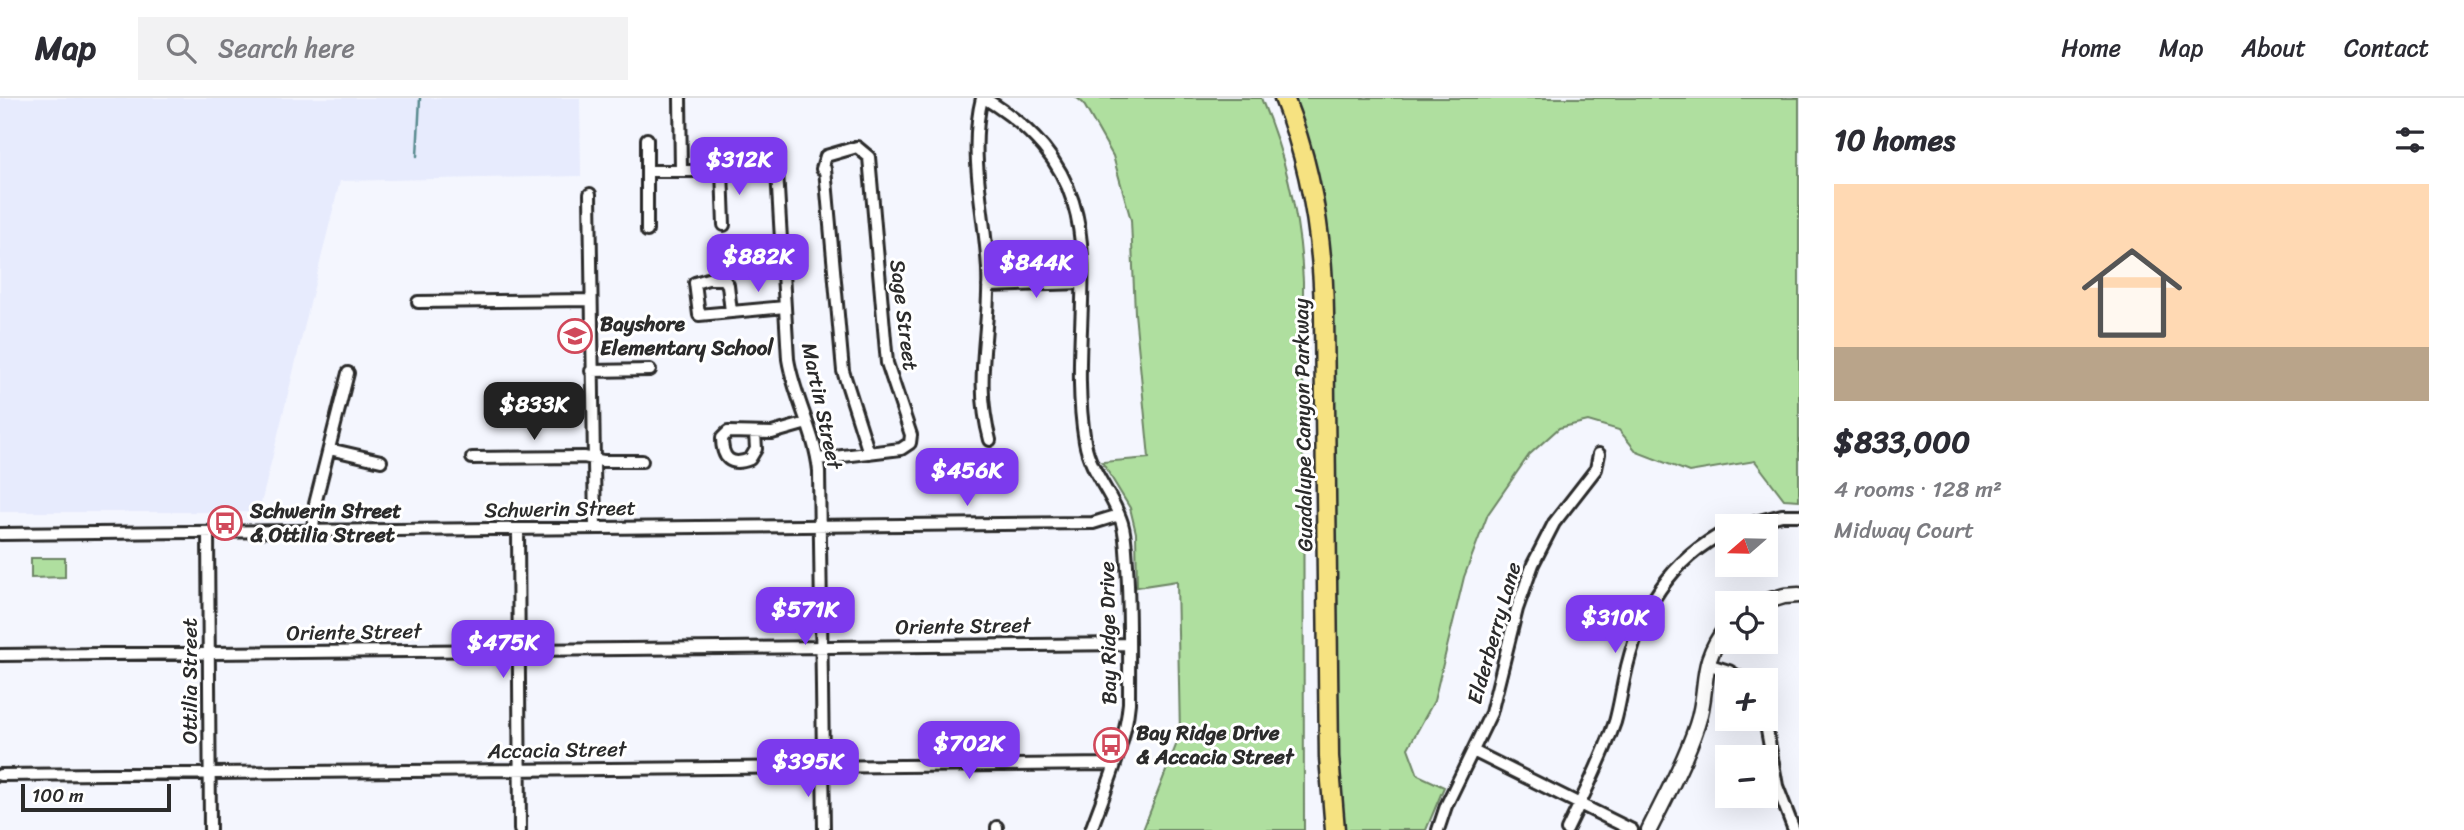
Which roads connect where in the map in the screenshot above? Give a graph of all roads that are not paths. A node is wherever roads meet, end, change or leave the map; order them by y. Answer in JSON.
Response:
{"nodes":[{"id":1,"x":680,"y":98,"type":"edge"},
{"id":2,"x":983,"y":98,"type":"edge"},
{"id":3,"x":1284,"y":98,"type":"edge"},
{"id":4,"x":647,"y":139,"type":"dead end"},
{"id":5,"x":681,"y":170,"type":"junction"},
{"id":6,"x":722,"y":170,"type":"junction"},
{"id":7,"x":647,"y":171,"type":"junction"},
{"id":8,"x":590,"y":194,"type":"dead end"},
{"id":9,"x":724,"y":225,"type":"dead end"},
{"id":10,"x":647,"y":231,"type":"dead end"},
{"id":11,"x":1082,"y":283,"type":"junction"},
{"id":12,"x":988,"y":286,"type":"junction"},
{"id":13,"x":592,"y":300,"type":"junction"},
{"id":14,"x":418,"y":302,"type":"dead end"},
{"id":15,"x":785,"y":307,"type":"junction"},
{"id":16,"x":731,"y":312,"type":"dead end"},
{"id":17,"x":650,"y":370,"type":"dead end"},
{"id":18,"x":591,"y":371,"type":"junction"},
{"id":19,"x":348,"y":373,"type":"dead end"},
{"id":20,"x":807,"y":423,"type":"junction"},
{"id":21,"x":755,"y":433,"type":"dead end"},
{"id":22,"x":990,"y":440,"type":"dead end"},
{"id":23,"x":329,"y":449,"type":"junction"},
{"id":24,"x":869,"y":453,"type":"junction"},
{"id":25,"x":1600,"y":454,"type":"dead end"},
{"id":26,"x":472,"y":458,"type":"dead end"},
{"id":27,"x":594,"y":459,"type":"junction"},
{"id":28,"x":817,"y":459,"type":"junction"},
{"id":29,"x":381,"y":461,"type":"dead end"},
{"id":30,"x":642,"y":461,"type":"dead end"},
{"id":31,"x":1119,"y":515,"type":"junction"},
{"id":32,"x":1799,"y":515,"type":"edge"},
{"id":33,"x":1778,"y":516,"type":"edge"},
{"id":34,"x":820,"y":526,"type":"junction"},
{"id":35,"x":595,"y":528,"type":"junction"},
{"id":36,"x":518,"y":529,"type":"junction"},
{"id":37,"x":313,"y":531,"type":"junction"},
{"id":38,"x":208,"y":532,"type":"junction"},
{"id":39,"x":0,"y":534,"type":"edge"},
{"id":40,"x":1715,"y":537,"type":"edge"},
{"id":41,"x":1799,"y":595,"type":"edge"},
{"id":42,"x":1778,"y":598,"type":"edge"},
{"id":43,"x":1129,"y":644,"type":"junction"},
{"id":44,"x":1715,"y":645,"type":"edge"},
{"id":45,"x":821,"y":647,"type":"junction"},
{"id":46,"x":519,"y":650,"type":"junction"},
{"id":47,"x":209,"y":653,"type":"junction"},
{"id":48,"x":0,"y":655,"type":"edge"},
{"id":49,"x":1707,"y":664,"type":"junction"},
{"id":50,"x":1720,"y":668,"type":"edge"},
{"id":51,"x":1767,"y":731,"type":"edge"},
{"id":52,"x":1473,"y":751,"type":"junction"},
{"id":53,"x":1329,"y":757,"type":"junction"},
{"id":54,"x":1115,"y":764,"type":"junction"},
{"id":55,"x":823,"y":767,"type":"junction"},
{"id":56,"x":520,"y":770,"type":"junction"},
{"id":57,"x":210,"y":773,"type":"junction"},
{"id":58,"x":0,"y":775,"type":"edge"},
{"id":59,"x":1580,"y":804,"type":"junction"},
{"id":60,"x":210,"y":830,"type":"edge"},
{"id":61,"x":520,"y":830,"type":"edge"},
{"id":62,"x":824,"y":830,"type":"edge"},
{"id":63,"x":1091,"y":830,"type":"edge"},
{"id":64,"x":1325,"y":830,"type":"edge"},
{"id":65,"x":1335,"y":830,"type":"edge"},
{"id":66,"x":1437,"y":830,"type":"edge"},
{"id":67,"x":1567,"y":830,"type":"edge"},
{"id":68,"x":1632,"y":830,"type":"edge"},
{"id":69,"x":1649,"y":830,"type":"edge"},
{"id":70,"x":1794,"y":830,"type":"edge"}],
"edges":[{"from":1,"to":5,"type":"street"},
{"from":2,"to":11,"type":"street","name":"Bay Ridge Drive"},
{"from":2,"to":12,"type":"street"},
{"from":3,"to":53,"type":"main road","name":"Guadalupe Canyon Parkway"},
{"from":4,"to":7,"type":"street"},
{"from":5,"to":6,"type":"street","name":"Martin Street"},
{"from":5,"to":7,"type":"street","name":"Martin Street"},
{"from":6,"to":9,"type":"street"},
{"from":6,"to":15,"type":"street","name":"Martin Street"},
{"from":7,"to":10,"type":"street"},
{"from":8,"to":13,"type":"street"},
{"from":11,"to":12,"type":"street"},
{"from":11,"to":31,"type":"street","name":"Bay Ridge Drive"},
{"from":12,"to":22,"type":"street"},
{"from":13,"to":14,"type":"street"},
{"from":13,"to":18,"type":"street"},
{"from":15,"to":16,"type":"street"},
{"from":15,"to":20,"type":"street","name":"Martin Street"},
{"from":17,"to":18,"type":"street"},
{"from":18,"to":27,"type":"street"},
{"from":19,"to":23,"type":"street"},
{"from":20,"to":21,"type":"street"},
{"from":20,"to":28,"type":"street","name":"Martin Street"},
{"from":23,"to":29,"type":"street"},
{"from":23,"to":37,"type":"street"},
{"from":24,"to":24,"type":"street","name":"Sage Street"},
{"from":24,"to":28,"type":"street","name":"Sage Street"},
{"from":25,"to":52,"type":"street","name":"Elderberry Lane"},
{"from":26,"to":27,"type":"street"},
{"from":27,"to":30,"type":"street"},
{"from":27,"to":35,"type":"street"},
{"from":28,"to":34,"type":"street","name":"Martin Street"},
{"from":31,"to":34,"type":"street","name":"Schwerin Street"},
{"from":31,"to":43,"type":"street","name":"Bay Ridge Drive"},
{"from":32,"to":33,"type":"street"},
{"from":34,"to":35,"type":"street","name":"Schwerin Street"},
{"from":34,"to":45,"type":"street","name":"Martin Street"},
{"from":35,"to":36,"type":"street","name":"Schwerin Street"},
{"from":36,"to":37,"type":"street","name":"Schwerin Street"},
{"from":36,"to":46,"type":"street"},
{"from":37,"to":38,"type":"street","name":"Schwerin Street"},
{"from":38,"to":39,"type":"street","name":"Schwerin Street"},
{"from":38,"to":47,"type":"street","name":"Ottilia Street"},
{"from":40,"to":59,"type":"street"},
{"from":41,"to":42,"type":"street"},
{"from":43,"to":45,"type":"street","name":"Oriente Street"},
{"from":43,"to":54,"type":"street","name":"Bay Ridge Drive"},
{"from":44,"to":49,"type":"street"},
{"from":45,"to":46,"type":"street","name":"Oriente Street"},
{"from":45,"to":55,"type":"street","name":"Martin Street"},
{"from":46,"to":47,"type":"street","name":"Oriente Street"},
{"from":46,"to":56,"type":"street"},
{"from":47,"to":48,"type":"street","name":"Oriente Street"},
{"from":47,"to":57,"type":"street","name":"Ottilia Street"},
{"from":49,"to":50,"type":"street"},
{"from":49,"to":69,"type":"street"},
{"from":51,"to":70,"type":"street"},
{"from":52,"to":59,"type":"street"},
{"from":52,"to":66,"type":"street","name":"Elderberry Lane"},
{"from":53,"to":64,"type":"main road","name":"Guadalupe Canyon Parkway"},
{"from":53,"to":65,"type":"main road","name":"Guadalupe Canyon Parkway"},
{"from":54,"to":55,"type":"street","name":"Accacia Street"},
{"from":54,"to":63,"type":"street","name":"Bay Ridge Drive"},
{"from":55,"to":56,"type":"street","name":"Accacia Street"},
{"from":55,"to":62,"type":"street","name":"Martin Street"},
{"from":56,"to":57,"type":"street","name":"Accacia Street"},
{"from":56,"to":61,"type":"street"},
{"from":57,"to":58,"type":"street","name":"Accacia Street"},
{"from":57,"to":60,"type":"street","name":"Ottilia Street"},
{"from":59,"to":67,"type":"street"},
{"from":59,"to":68,"type":"street"}]}
